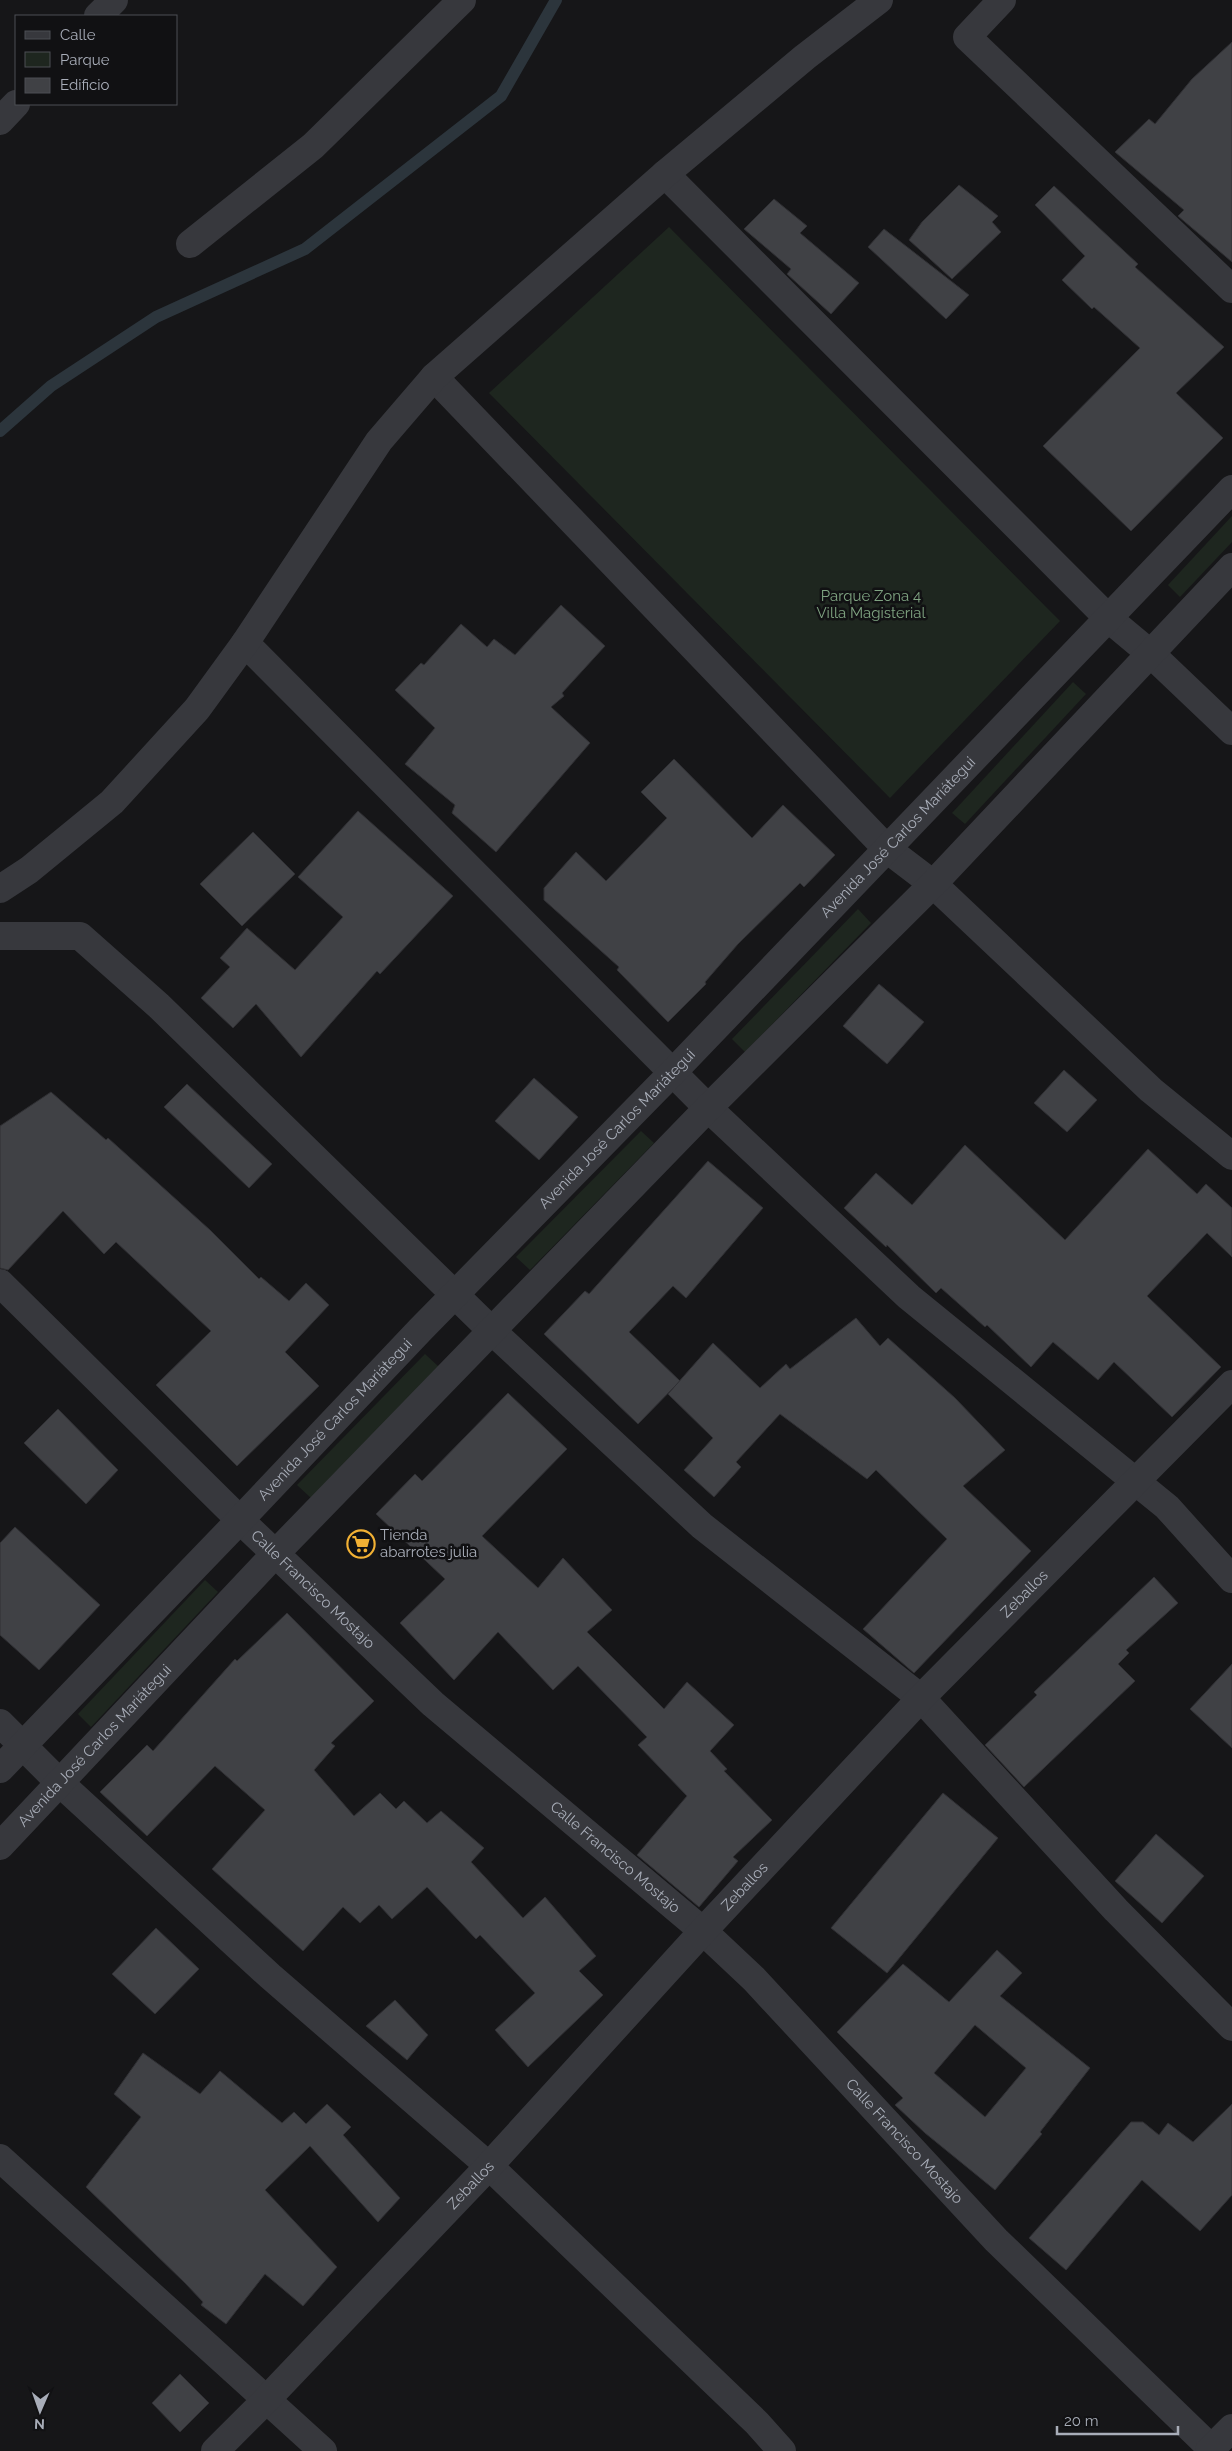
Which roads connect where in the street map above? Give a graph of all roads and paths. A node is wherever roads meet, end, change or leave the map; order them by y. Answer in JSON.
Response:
{"nodes":[{"id":1,"x":114,"y":0,"type":"edge"},
{"id":2,"x":462,"y":0,"type":"edge"},
{"id":3,"x":879,"y":0,"type":"edge"},
{"id":4,"x":1002,"y":0,"type":"edge"},
{"id":5,"x":99,"y":15,"type":"edge"},
{"id":6,"x":15,"y":105,"type":"edge"},
{"id":7,"x":0,"y":121,"type":"edge"},
{"id":8,"x":664,"y":174,"type":"junction"},
{"id":9,"x":190,"y":244,"type":"dead end"},
{"id":10,"x":1232,"y":289,"type":"edge"},
{"id":11,"x":434,"y":377,"type":"junction"},
{"id":12,"x":1232,"y":489,"type":"edge"},
{"id":13,"x":1232,"y":567,"type":"edge"},
{"id":14,"x":1109,"y":619,"type":"junction"},
{"id":15,"x":245,"y":644,"type":"junction"},
{"id":16,"x":1151,"y":654,"type":"junction"},
{"id":17,"x":1232,"y":731,"type":"edge"},
{"id":18,"x":887,"y":848,"type":"junction"},
{"id":19,"x":933,"y":884,"type":"junction"},
{"id":20,"x":0,"y":890,"type":"edge"},
{"id":21,"x":0,"y":936,"type":"edge"},
{"id":22,"x":674,"y":1071,"type":"junction"},
{"id":23,"x":708,"y":1108,"type":"junction"},
{"id":24,"x":1232,"y":1156,"type":"edge"},
{"id":25,"x":0,"y":1283,"type":"edge"},
{"id":26,"x":456,"y":1293,"type":"junction"},
{"id":27,"x":492,"y":1331,"type":"junction"},
{"id":28,"x":1232,"y":1384,"type":"edge"},
{"id":29,"x":1136,"y":1481,"type":"junction"},
{"id":30,"x":240,"y":1520,"type":"junction"},
{"id":31,"x":275,"y":1554,"type":"junction"},
{"id":32,"x":1232,"y":1580,"type":"edge"},
{"id":33,"x":921,"y":1698,"type":"junction"},
{"id":34,"x":0,"y":1723,"type":"edge"},
{"id":35,"x":23,"y":1745,"type":"junction"},
{"id":36,"x":0,"y":1769,"type":"edge"},
{"id":37,"x":60,"y":1783,"type":"junction"},
{"id":38,"x":0,"y":1846,"type":"edge"},
{"id":39,"x":703,"y":1931,"type":"junction"},
{"id":40,"x":1232,"y":2028,"type":"edge"},
{"id":41,"x":0,"y":2158,"type":"edge"},
{"id":42,"x":489,"y":2166,"type":"junction"},
{"id":43,"x":267,"y":2399,"type":"junction"},
{"id":44,"x":1232,"y":2428,"type":"edge"},
{"id":45,"x":1212,"y":2450,"type":"edge"},
{"id":46,"x":214,"y":2451,"type":"edge"},
{"id":47,"x":323,"y":2451,"type":"edge"},
{"id":48,"x":782,"y":2451,"type":"edge"}],
"edges":[{"from":1,"to":5,"type":"street"},
{"from":2,"to":9,"type":"street"},
{"from":3,"to":8,"type":"street"},
{"from":4,"to":10,"type":"street"},
{"from":6,"to":7,"type":"street"},
{"from":8,"to":11,"type":"street"},
{"from":8,"to":14,"type":"street"},
{"from":11,"to":15,"type":"street"},
{"from":11,"to":18,"type":"street"},
{"from":12,"to":14,"type":"street","name":"Avenida José Carlos Mariátegui"},
{"from":13,"to":16,"type":"street","name":"Avenida José Carlos Mariátegui"},
{"from":14,"to":16,"type":"street"},
{"from":14,"to":18,"type":"street","name":"Avenida José Carlos Mariátegui"},
{"from":15,"to":20,"type":"street"},
{"from":15,"to":22,"type":"street"},
{"from":16,"to":17,"type":"street"},
{"from":16,"to":19,"type":"street","name":"Avenida José Carlos Mariátegui"},
{"from":18,"to":19,"type":"street"},
{"from":18,"to":22,"type":"street","name":"Avenida José Carlos Mariátegui"},
{"from":19,"to":23,"type":"street","name":"Avenida José Carlos Mariátegui"},
{"from":19,"to":24,"type":"street"},
{"from":21,"to":26,"type":"street"},
{"from":22,"to":23,"type":"street"},
{"from":22,"to":26,"type":"street","name":"Avenida José Carlos Mariátegui"},
{"from":23,"to":27,"type":"street","name":"Avenida José Carlos Mariátegui"},
{"from":23,"to":29,"type":"street"},
{"from":25,"to":30,"type":"street","name":"Calle Francisco Mostajo"},
{"from":26,"to":27,"type":"street"},
{"from":26,"to":30,"type":"street","name":"Avenida José Carlos Mariátegui"},
{"from":27,"to":31,"type":"street","name":"Avenida José Carlos Mariátegui"},
{"from":27,"to":33,"type":"street"},
{"from":28,"to":29,"type":"street","name":"Zeballos"},
{"from":29,"to":32,"type":"street"},
{"from":29,"to":33,"type":"street","name":"Zeballos"},
{"from":30,"to":31,"type":"street","name":"Calle Francisco Mostajo"},
{"from":30,"to":35,"type":"street","name":"Avenida José Carlos Mariátegui"},
{"from":31,"to":37,"type":"street","name":"Avenida José Carlos Mariátegui"},
{"from":31,"to":39,"type":"street","name":"Calle Francisco Mostajo"},
{"from":33,"to":39,"type":"street","name":"Zeballos"},
{"from":33,"to":40,"type":"street"},
{"from":34,"to":35,"type":"street"},
{"from":35,"to":36,"type":"street","name":"Avenida José Carlos Mariátegui"},
{"from":35,"to":37,"type":"street"},
{"from":37,"to":38,"type":"street","name":"Avenida José Carlos Mariátegui"},
{"from":37,"to":42,"type":"street"},
{"from":39,"to":42,"type":"street","name":"Zeballos"},
{"from":39,"to":45,"type":"street","name":"Calle Francisco Mostajo"},
{"from":41,"to":43,"type":"street"},
{"from":42,"to":43,"type":"street","name":"Zeballos"},
{"from":42,"to":48,"type":"street"},
{"from":43,"to":46,"type":"street","name":"Zeballos"},
{"from":43,"to":47,"type":"street"},
{"from":44,"to":45,"type":"street"}]}
